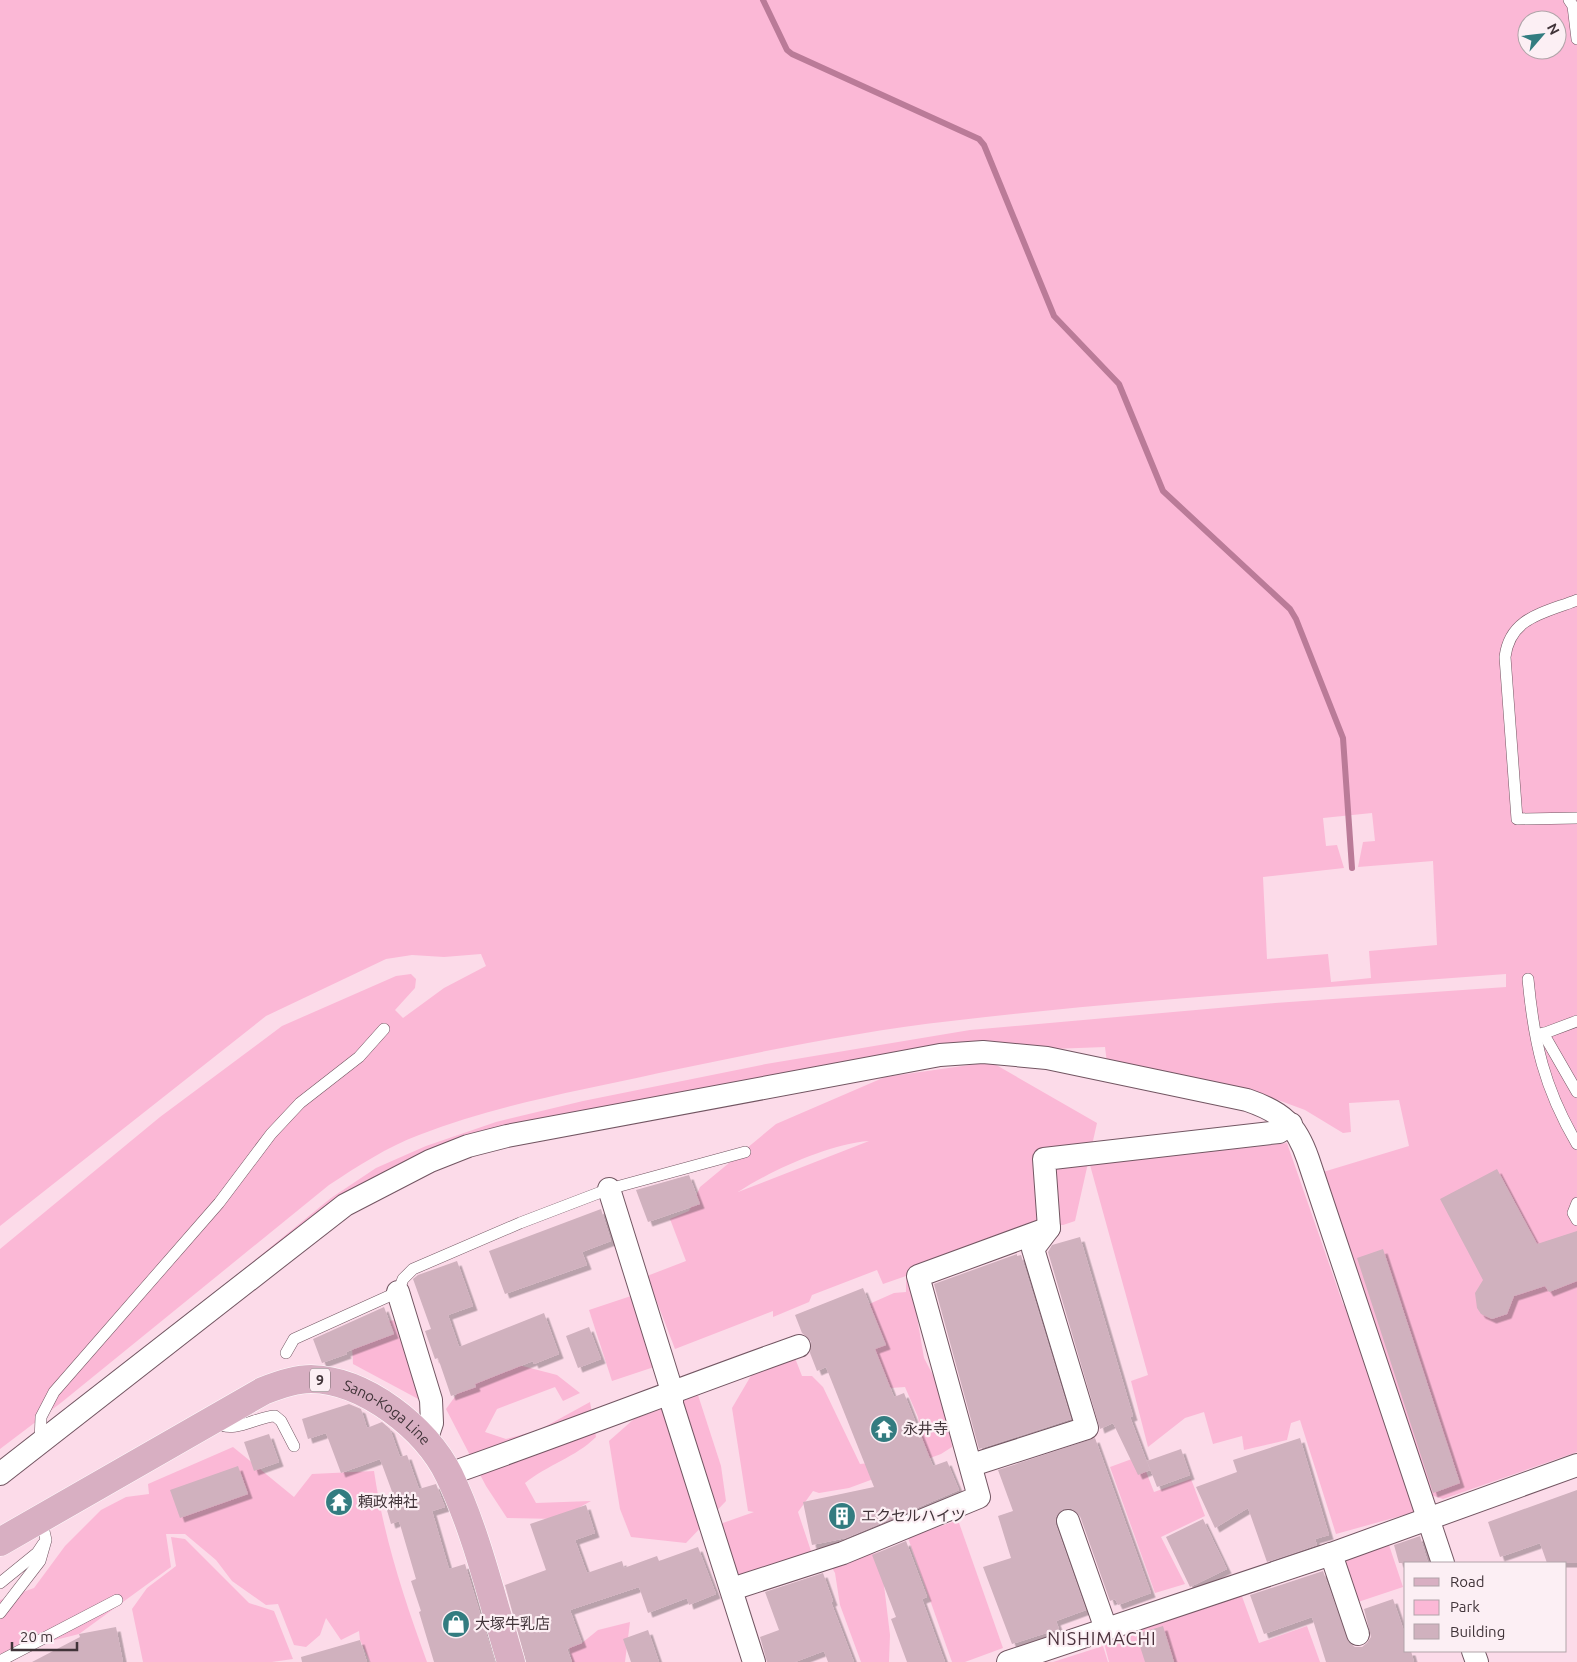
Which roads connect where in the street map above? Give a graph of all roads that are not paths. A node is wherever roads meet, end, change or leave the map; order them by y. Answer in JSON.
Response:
{"nodes":[{"id":1,"x":1570,"y":0,"type":"edge"},
{"id":2,"x":1577,"y":39,"type":"edge"},
{"id":3,"x":1577,"y":600,"type":"edge"},
{"id":4,"x":1577,"y":818,"type":"edge"},
{"id":5,"x":1528,"y":979,"type":"dead end"},
{"id":6,"x":1577,"y":1020,"type":"edge"},
{"id":7,"x":384,"y":1029,"type":"dead end"},
{"id":8,"x":1539,"y":1035,"type":"junction"},
{"id":9,"x":1577,"y":1092,"type":"edge"},
{"id":10,"x":1291,"y":1124,"type":"junction"},
{"id":11,"x":1577,"y":1144,"type":"edge"},
{"id":12,"x":745,"y":1152,"type":"dead end"},
{"id":13,"x":609,"y":1189,"type":"junction"},
{"id":14,"x":1577,"y":1203,"type":"edge"},
{"id":15,"x":1577,"y":1220,"type":"edge"},
{"id":16,"x":1049,"y":1228,"type":"junction"},
{"id":17,"x":398,"y":1292,"type":"junction"},
{"id":18,"x":799,"y":1346,"type":"dead end"},
{"id":19,"x":286,"y":1353,"type":"dead end"},
{"id":20,"x":672,"y":1391,"type":"junction"},
{"id":21,"x":212,"y":1419,"type":"junction"},
{"id":22,"x":426,"y":1441,"type":"junction"},
{"id":23,"x":40,"y":1442,"type":"junction"},
{"id":24,"x":294,"y":1446,"type":"dead end"},
{"id":25,"x":972,"y":1465,"type":"junction"},
{"id":26,"x":1577,"y":1465,"type":"edge"},
{"id":27,"x":0,"y":1474,"type":"edge"},
{"id":28,"x":449,"y":1474,"type":"junction"},
{"id":29,"x":1428,"y":1518,"type":"junction"},
{"id":30,"x":1068,"y":1521,"type":"dead end"},
{"id":31,"x":43,"y":1529,"type":"junction"},
{"id":32,"x":0,"y":1542,"type":"edge"},
{"id":33,"x":1331,"y":1554,"type":"junction"},
{"id":34,"x":1443,"y":1562,"type":"edge"},
{"id":35,"x":0,"y":1583,"type":"edge"},
{"id":36,"x":732,"y":1589,"type":"junction"},
{"id":37,"x":117,"y":1600,"type":"dead end"},
{"id":38,"x":0,"y":1613,"type":"edge"},
{"id":39,"x":1106,"y":1629,"type":"junction"},
{"id":40,"x":1358,"y":1634,"type":"dead end"},
{"id":41,"x":0,"y":1662,"type":"edge"},
{"id":42,"x":511,"y":1662,"type":"edge"},
{"id":43,"x":754,"y":1662,"type":"edge"},
{"id":44,"x":1008,"y":1662,"type":"edge"}],
"edges":[{"from":1,"to":2,"type":"lane"},
{"from":3,"to":4,"type":"lane"},
{"from":5,"to":8,"type":"lane"},
{"from":6,"to":8,"type":"lane"},
{"from":7,"to":23,"type":"lane"},
{"from":8,"to":9,"type":"lane"},
{"from":8,"to":11,"type":"lane"},
{"from":10,"to":16,"type":"street"},
{"from":10,"to":23,"type":"street"},
{"from":10,"to":29,"type":"street"},
{"from":12,"to":13,"type":"lane"},
{"from":13,"to":17,"type":"lane"},
{"from":13,"to":20,"type":"street"},
{"from":14,"to":15,"type":"lane"},
{"from":16,"to":25,"type":"street"},
{"from":16,"to":25,"type":"street"},
{"from":17,"to":19,"type":"lane"},
{"from":17,"to":22,"type":"street"},
{"from":18,"to":20,"type":"street"},
{"from":20,"to":28,"type":"street"},
{"from":20,"to":36,"type":"street"},
{"from":21,"to":22,"type":"main road","name":"Sano-Koga Line","number":"9"},
{"from":21,"to":24,"type":"lane"},
{"from":21,"to":31,"type":"main road","name":"Sano-Koga Line","number":"9"},
{"from":22,"to":28,"type":"main road","name":"Sano-Koga Line","number":"9"},
{"from":23,"to":27,"type":"street"},
{"from":25,"to":36,"type":"street"},
{"from":26,"to":29,"type":"street"},
{"from":28,"to":42,"type":"main road","name":"Sano-Koga Line","number":"9"},
{"from":29,"to":33,"type":"street"},
{"from":29,"to":34,"type":"street"},
{"from":30,"to":39,"type":"street"},
{"from":31,"to":32,"type":"main road","name":"Sano-Koga Line","number":"9"},
{"from":31,"to":35,"type":"lane"},
{"from":31,"to":38,"type":"lane"},
{"from":33,"to":39,"type":"street"},
{"from":33,"to":40,"type":"street"},
{"from":36,"to":43,"type":"street"},
{"from":37,"to":41,"type":"lane"},
{"from":39,"to":44,"type":"street"}]}
